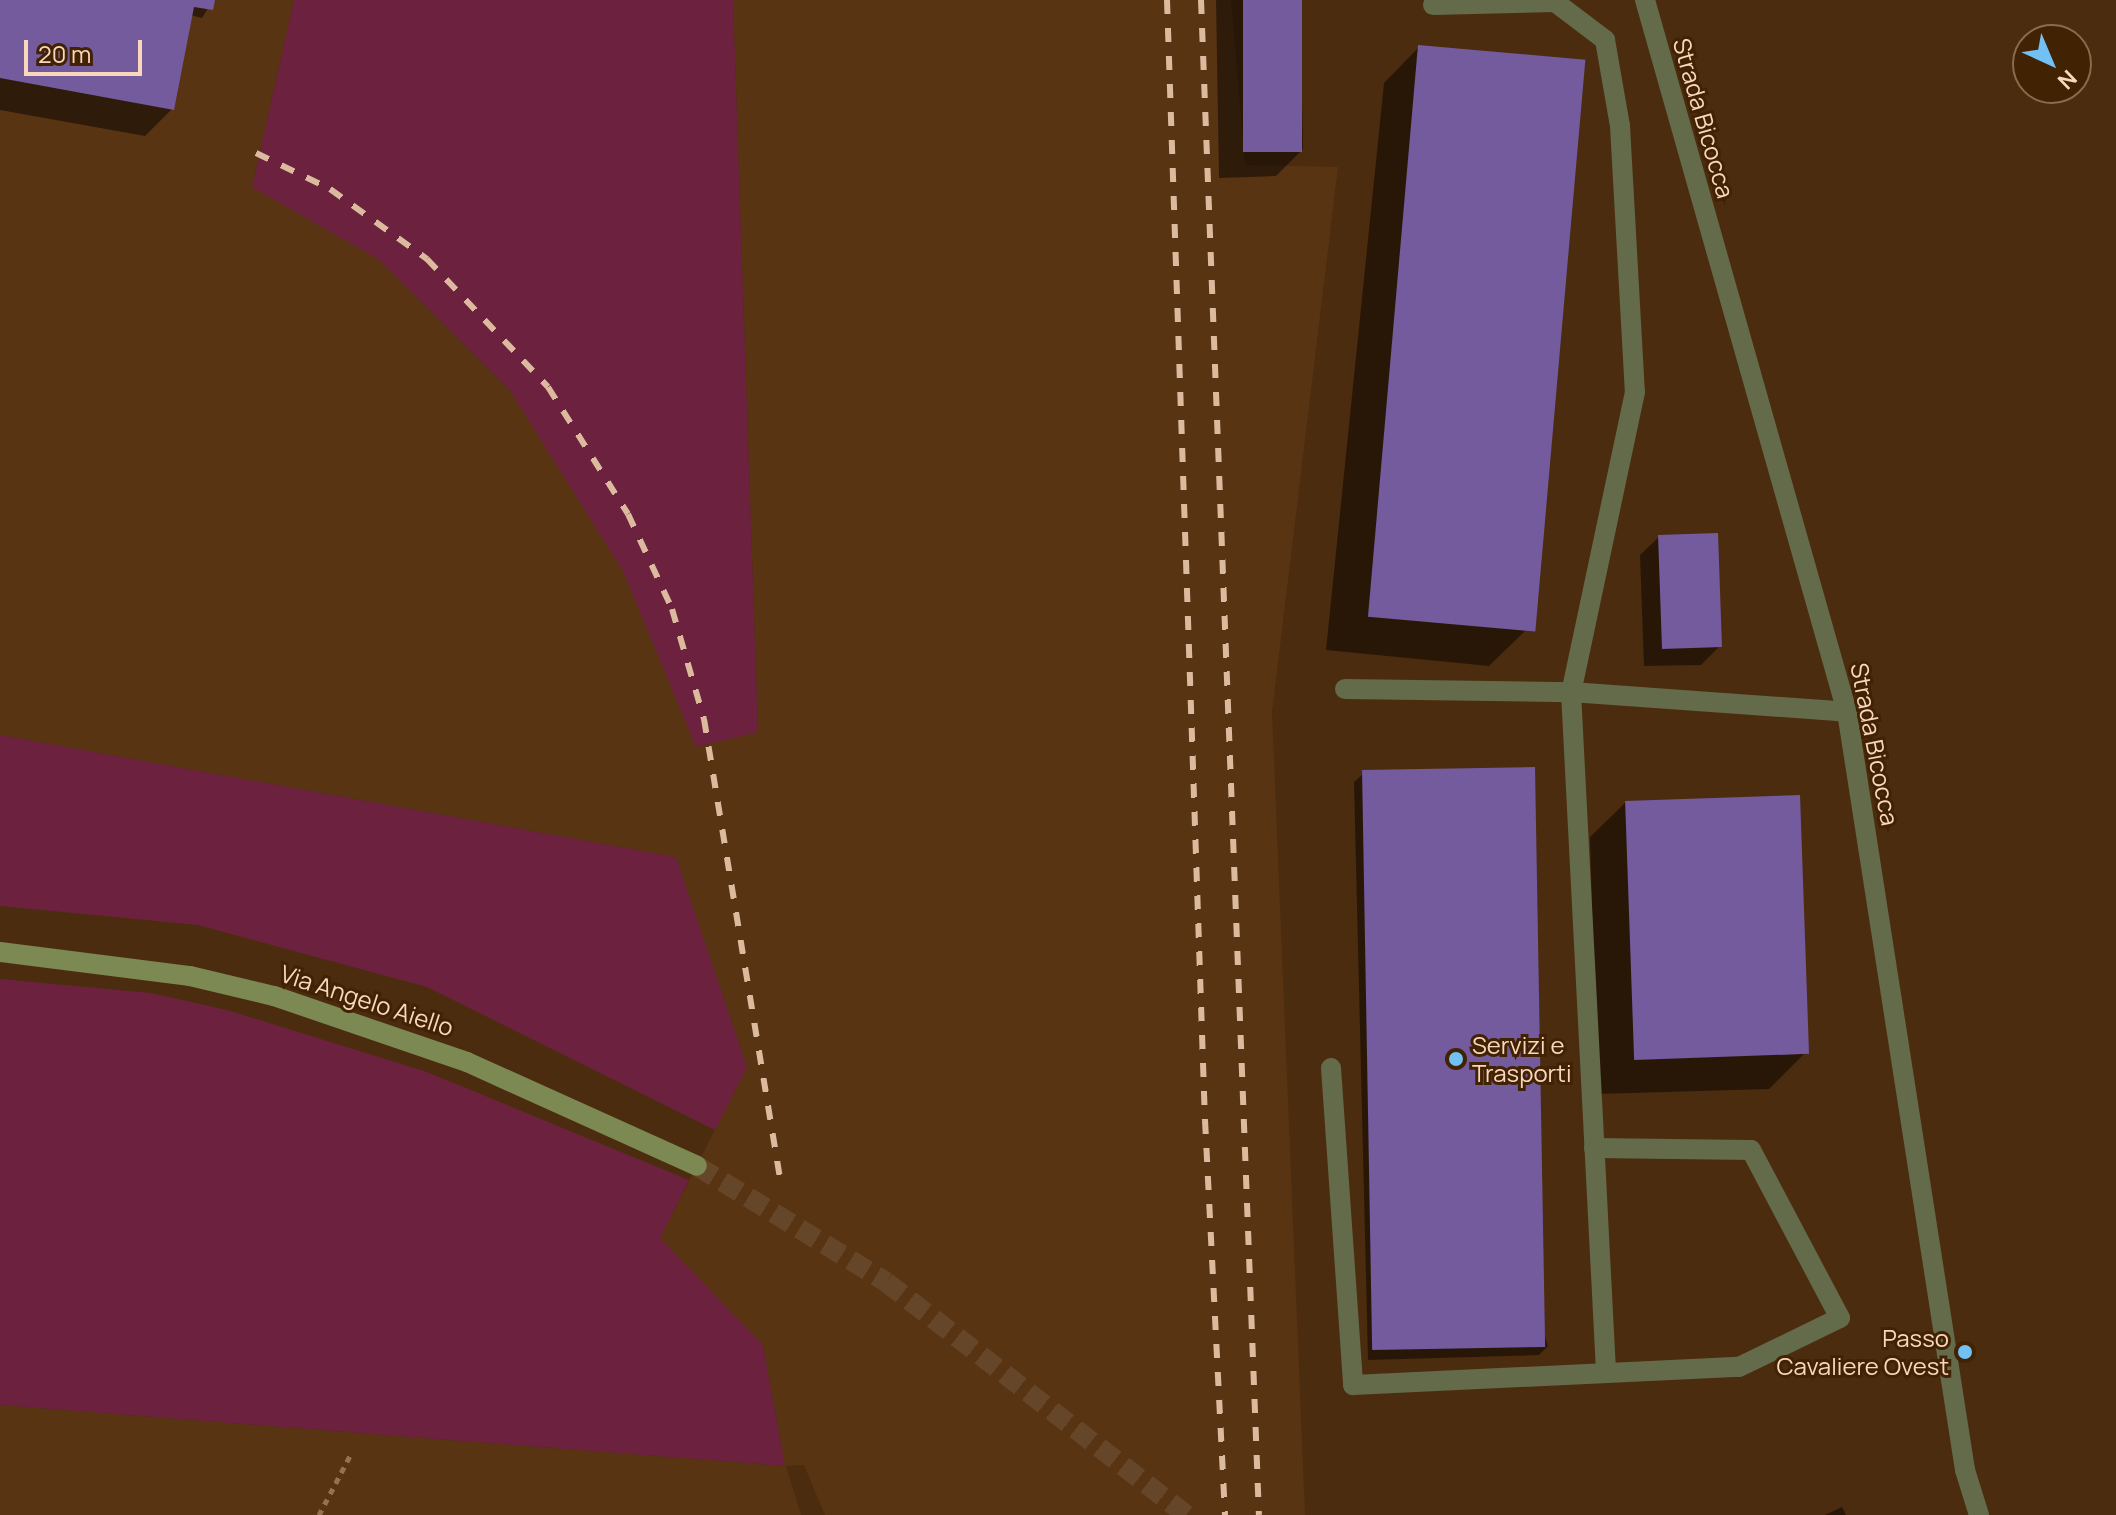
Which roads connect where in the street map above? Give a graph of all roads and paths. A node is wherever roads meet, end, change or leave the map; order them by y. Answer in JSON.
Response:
{"nodes":[{"id":1,"x":1645,"y":0,"type":"edge"},
{"id":2,"x":1433,"y":5,"type":"dead end"},
{"id":3,"x":1345,"y":689,"type":"dead end"},
{"id":4,"x":1571,"y":692,"type":"junction"},
{"id":5,"x":1847,"y":712,"type":"junction"},
{"id":6,"x":0,"y":952,"type":"edge"},
{"id":7,"x":1331,"y":1068,"type":"dead end"},
{"id":8,"x":1594,"y":1148,"type":"junction"},
{"id":9,"x":697,"y":1166,"type":"tunnel mouth"},
{"id":10,"x":1606,"y":1372,"type":"junction"},
{"id":11,"x":352,"y":1452,"type":"dead end"},
{"id":12,"x":319,"y":1515,"type":"edge"},
{"id":13,"x":1979,"y":1515,"type":"edge"}],
"edges":[{"from":1,"to":5,"type":"street","name":"Strada Bicocca"},
{"from":2,"to":4,"type":"street"},
{"from":3,"to":4,"type":"street"},
{"from":4,"to":5,"type":"street"},
{"from":4,"to":8,"type":"street"},
{"from":5,"to":13,"type":"street","name":"Strada Bicocca"},
{"from":6,"to":9,"type":"main road","name":"Via Angelo Aiello"},
{"from":7,"to":10,"type":"street"},
{"from":8,"to":10,"type":"street"},
{"from":8,"to":10,"type":"street"},
{"from":11,"to":12,"type":"path"}]}
